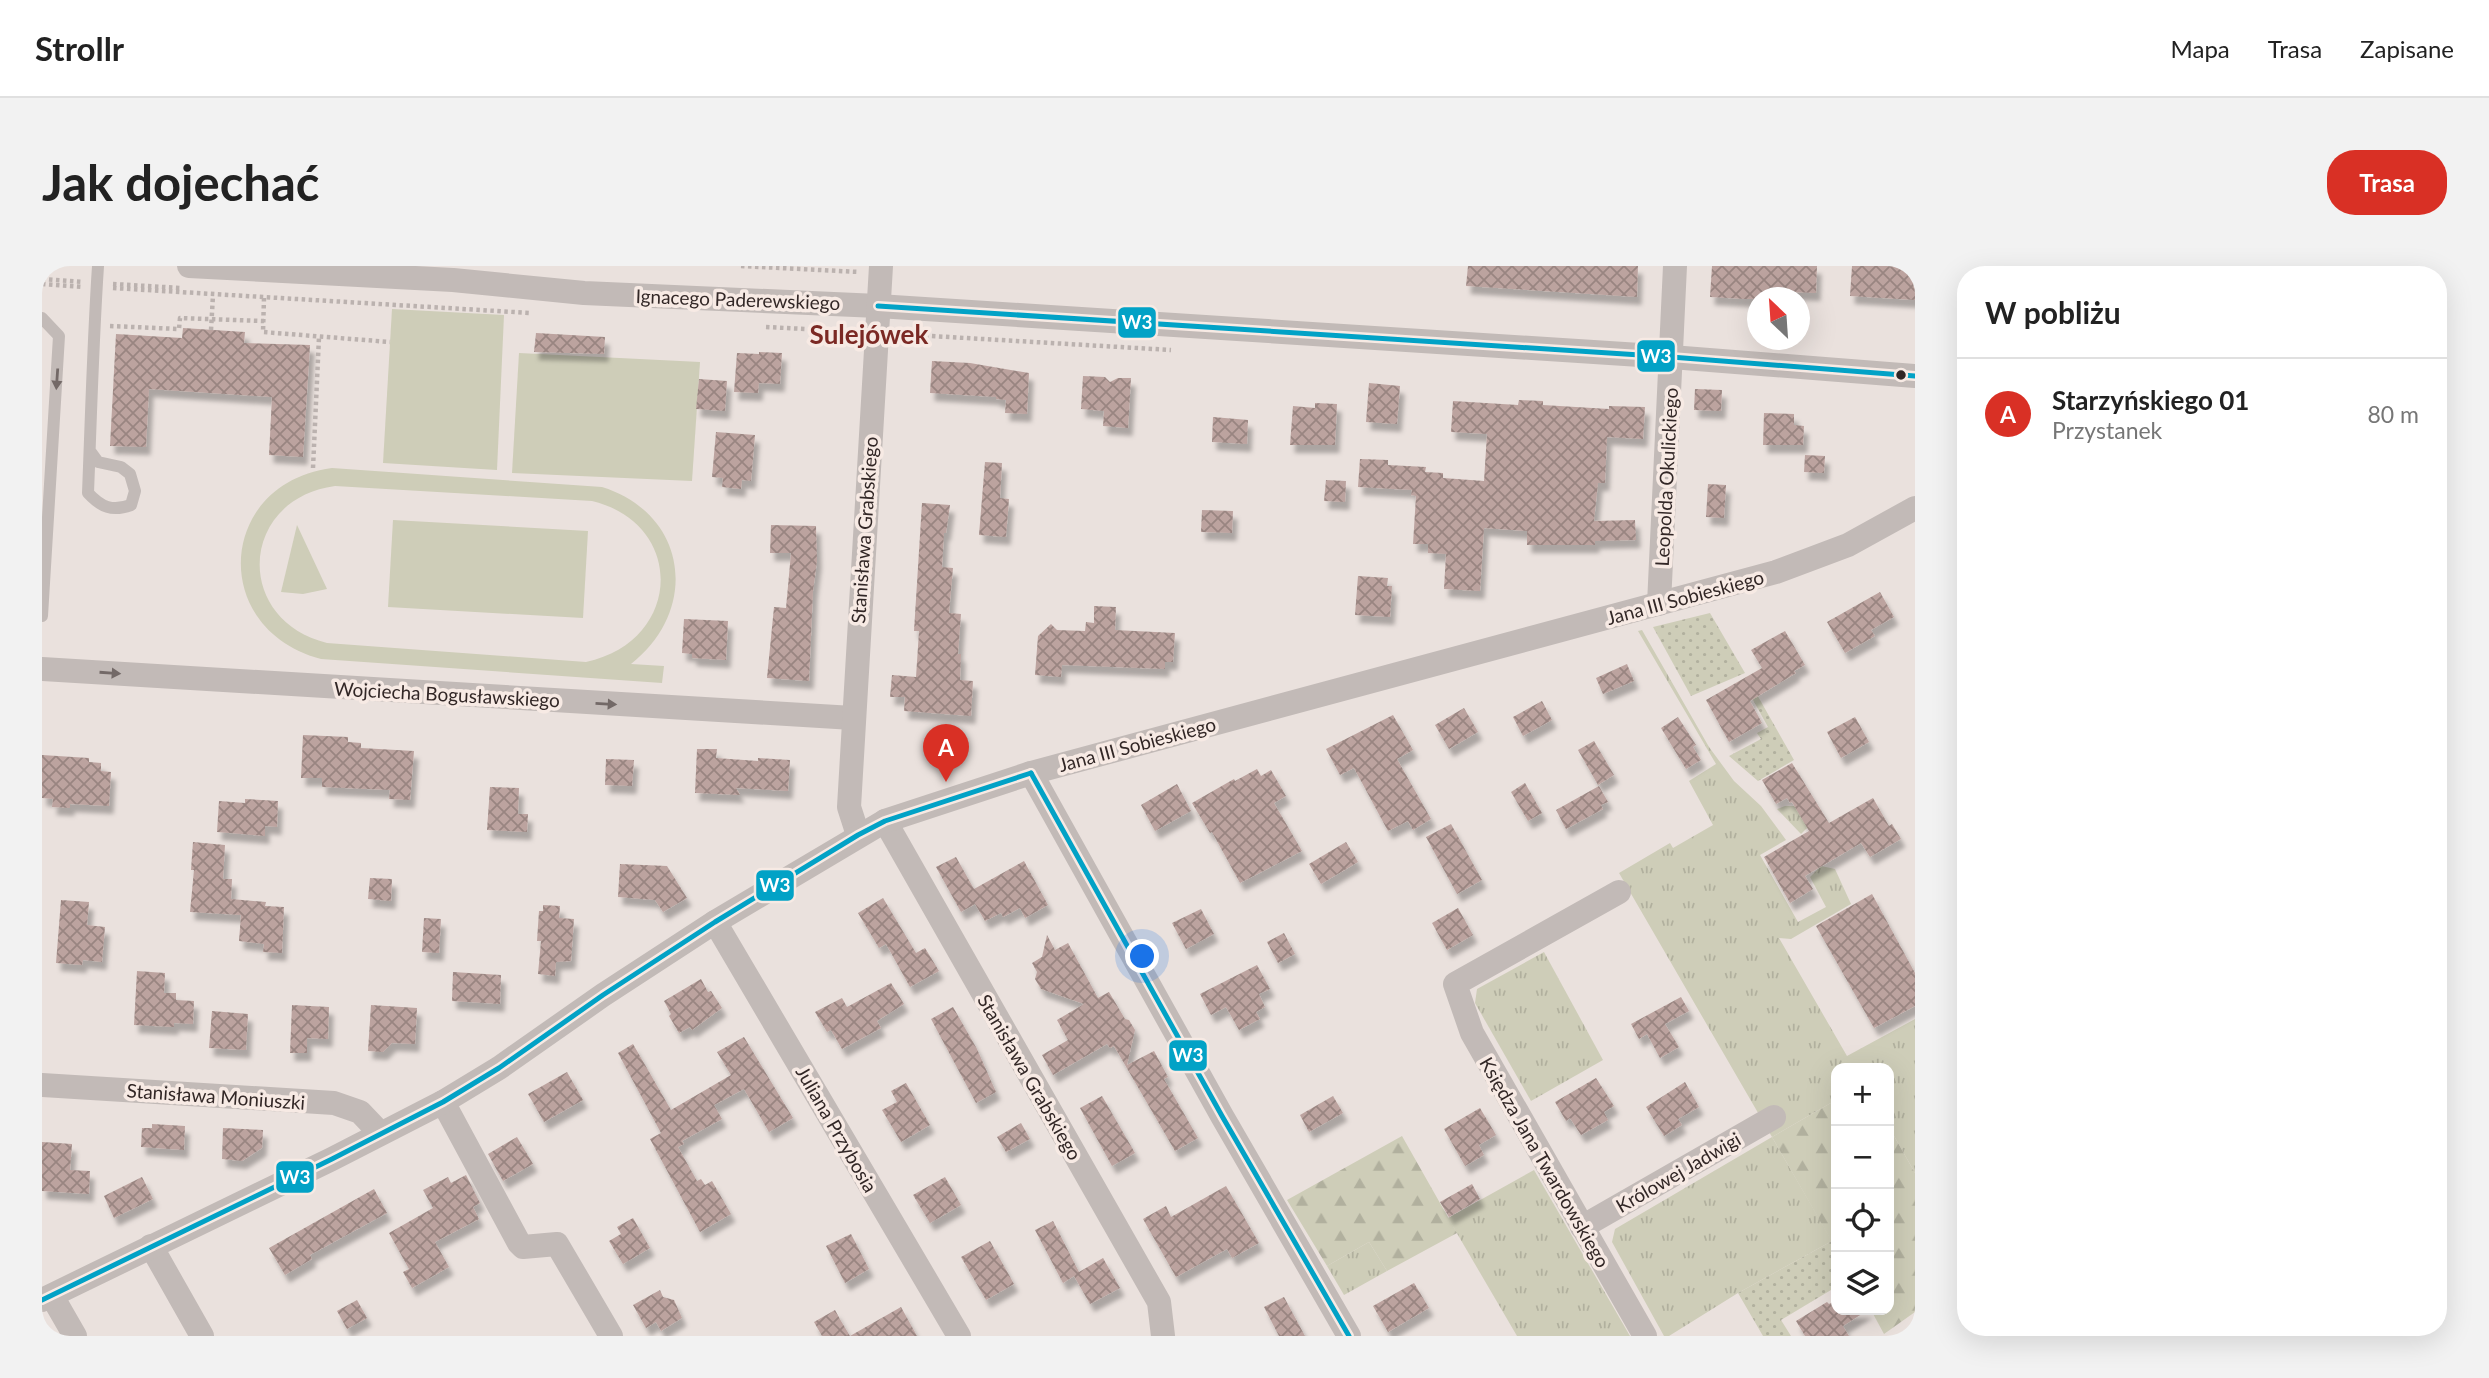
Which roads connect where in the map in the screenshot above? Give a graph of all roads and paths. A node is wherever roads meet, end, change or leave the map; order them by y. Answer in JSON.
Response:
{"nodes":[{"id":1,"x":97,"y":266,"type":"edge"},
{"id":2,"x":189,"y":266,"type":"edge"},
{"id":3,"x":741,"y":266,"type":"edge"},
{"id":4,"x":1675,"y":266,"type":"edge"},
{"id":5,"x":241,"y":267,"type":"edge"},
{"id":6,"x":881,"y":270,"type":"edge"},
{"id":7,"x":453,"y":273,"type":"edge"},
{"id":8,"x":42,"y":284,"type":"edge"},
{"id":9,"x":96,"y":288,"type":"junction"},
{"id":10,"x":213,"y":295,"type":"junction"},
{"id":11,"x":264,"y":298,"type":"junction"},
{"id":12,"x":877,"y":306,"type":"junction"},
{"id":13,"x":543,"y":314,"type":"dead end"},
{"id":14,"x":42,"y":318,"type":"edge"},
{"id":15,"x":212,"y":319,"type":"junction"},
{"id":16,"x":264,"y":321,"type":"junction"},
{"id":17,"x":95,"y":325,"type":"junction"},
{"id":18,"x":211,"y":330,"type":"dead end"},
{"id":19,"x":319,"y":337,"type":"junction"},
{"id":20,"x":390,"y":342,"type":"dead end"},
{"id":21,"x":1180,"y":351,"type":"dead end"},
{"id":22,"x":875,"y":355,"type":"junction"},
{"id":23,"x":1671,"y":358,"type":"junction"},
{"id":24,"x":1915,"y":376,"type":"edge"},
{"id":25,"x":90,"y":451,"type":"junction"},
{"id":26,"x":313,"y":468,"type":"dead end"},
{"id":27,"x":1915,"y":508,"type":"edge"},
{"id":28,"x":1659,"y":604,"type":"junction"},
{"id":29,"x":42,"y":616,"type":"edge"},
{"id":30,"x":42,"y":669,"type":"edge"},
{"id":31,"x":853,"y":718,"type":"junction"},
{"id":32,"x":1031,"y":773,"type":"junction"},
{"id":33,"x":885,"y":821,"type":"junction"},
{"id":34,"x":858,"y":835,"type":"junction"},
{"id":35,"x":1619,"y":892,"type":"dead end"},
{"id":36,"x":715,"y":922,"type":"junction"},
{"id":37,"x":42,"y":1085,"type":"edge"},
{"id":38,"x":443,"y":1102,"type":"junction"},
{"id":39,"x":1774,"y":1117,"type":"dead end"},
{"id":40,"x":380,"y":1133,"type":"junction"},
{"id":41,"x":1582,"y":1227,"type":"junction"},
{"id":42,"x":151,"y":1246,"type":"junction"},
{"id":43,"x":47,"y":1298,"type":"edge"},
{"id":44,"x":75,"y":1336,"type":"edge"},
{"id":45,"x":202,"y":1336,"type":"edge"},
{"id":46,"x":611,"y":1336,"type":"edge"},
{"id":47,"x":959,"y":1336,"type":"edge"},
{"id":48,"x":1163,"y":1336,"type":"edge"},
{"id":49,"x":1349,"y":1336,"type":"edge"},
{"id":50,"x":1645,"y":1336,"type":"edge"}],
"edges":[{"from":1,"to":9,"type":"lane"},
{"from":2,"to":5,"type":"street","name":"Ignacego Paderewskiego"},
{"from":3,"to":6,"type":"path"},
{"from":4,"to":23,"type":"street","name":"Leopolda Okulickiego"},
{"from":5,"to":7,"type":"street","name":"Ignacego Paderewskiego"},
{"from":6,"to":12,"type":"street","name":"Stanisława Grabskiego"},
{"from":7,"to":12,"type":"street","name":"Ignacego Paderewskiego"},
{"from":8,"to":9,"type":"path"},
{"from":9,"to":10,"type":"path"},
{"from":9,"to":17,"type":"lane"},
{"from":10,"to":11,"type":"path"},
{"from":10,"to":15,"type":"path"},
{"from":11,"to":13,"type":"path"},
{"from":11,"to":16,"type":"path"},
{"from":12,"to":22,"type":"street","name":"Stanisława Grabskiego"},
{"from":12,"to":23,"type":"street","name":"Ignacego Paderewskiego"},
{"from":14,"to":29,"type":"lane","one_way":true},
{"from":15,"to":16,"type":"path"},
{"from":15,"to":17,"type":"path"},
{"from":15,"to":18,"type":"path"},
{"from":16,"to":19,"type":"path"},
{"from":17,"to":25,"type":"lane"},
{"from":19,"to":20,"type":"path"},
{"from":19,"to":26,"type":"path"},
{"from":21,"to":22,"type":"path"},
{"from":22,"to":31,"type":"street","name":"Stanisława Grabskiego"},
{"from":23,"to":24,"type":"street","name":"Ignacego Paderewskiego"},
{"from":23,"to":28,"type":"street","name":"Leopolda Okulickiego"},
{"from":25,"to":25,"type":"lane"},
{"from":27,"to":28,"type":"street","name":"Jana III Sobieskiego"},
{"from":28,"to":32,"type":"street","name":"Jana III Sobieskiego"},
{"from":30,"to":31,"type":"street","name":"Wojciecha Bogusławskiego","one_way":true},
{"from":31,"to":34,"type":"street","name":"Stanisława Grabskiego"},
{"from":32,"to":33,"type":"street","name":"Jana III Sobieskiego"},
{"from":32,"to":49,"type":"street"},
{"from":33,"to":34,"type":"street","name":"Jana III Sobieskiego"},
{"from":33,"to":48,"type":"street","name":"Stanisława Grabskiego"},
{"from":34,"to":36,"type":"street","name":"Jana III Sobieskiego"},
{"from":35,"to":41,"type":"street","name":"Księdza Jana Twardowskiego"},
{"from":36,"to":38,"type":"street","name":"Jana III Sobieskiego"},
{"from":36,"to":47,"type":"street","name":"Juliana Przybosia"},
{"from":37,"to":40,"type":"street","name":"Stanisława Moniuszki"},
{"from":38,"to":40,"type":"street","name":"Jana III Sobieskiego"},
{"from":38,"to":46,"type":"street"},
{"from":39,"to":41,"type":"street","name":"Królowej Jadwigi"},
{"from":40,"to":42,"type":"street","name":"Jana III Sobieskiego"},
{"from":41,"to":50,"type":"street","name":"Księdza Jana Twardowskiego"},
{"from":42,"to":43,"type":"street","name":"Jana III Sobieskiego"},
{"from":42,"to":45,"type":"street"},
{"from":43,"to":44,"type":"street"}]}
